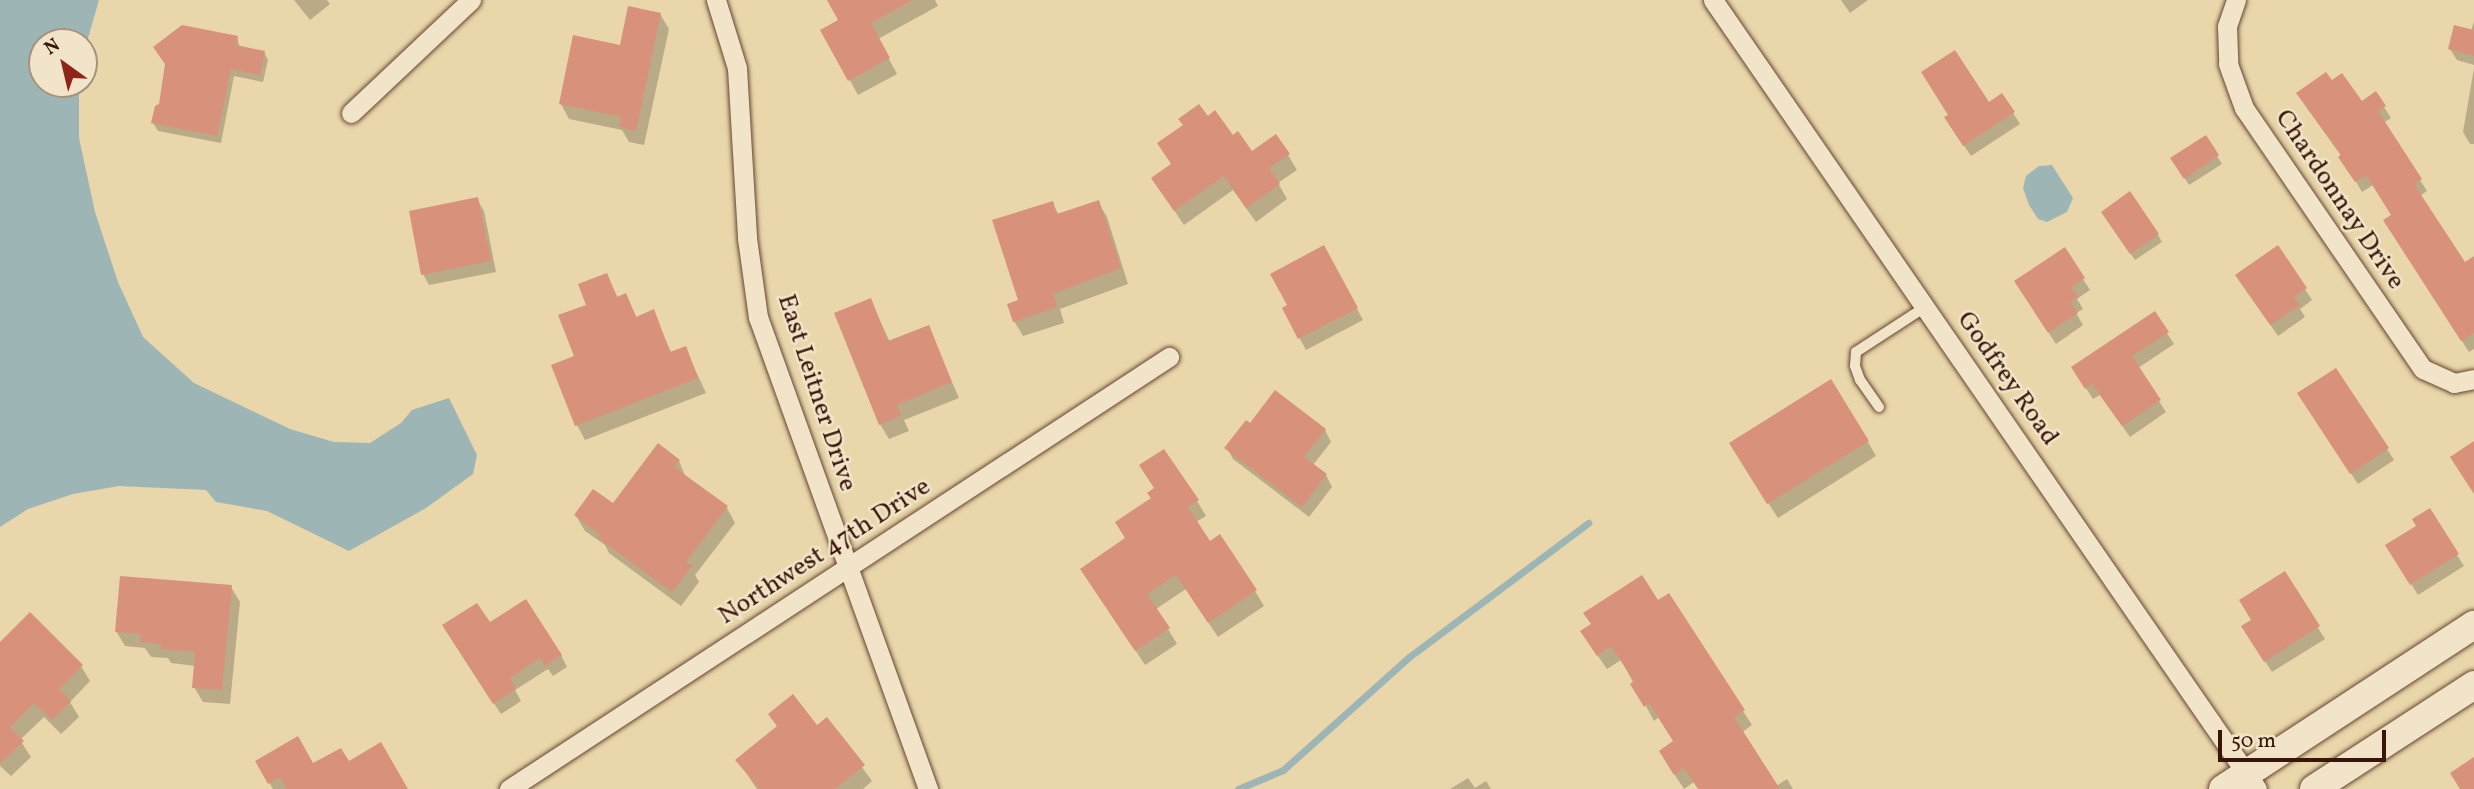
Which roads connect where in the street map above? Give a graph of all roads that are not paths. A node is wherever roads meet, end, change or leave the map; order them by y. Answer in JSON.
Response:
{"nodes":[{"id":1,"x":471,"y":0,"type":"edge"},
{"id":2,"x":716,"y":0,"type":"edge"},
{"id":3,"x":1713,"y":0,"type":"edge"},
{"id":4,"x":2236,"y":0,"type":"edge"},
{"id":5,"x":351,"y":113,"type":"dead end"},
{"id":6,"x":1925,"y":307,"type":"junction"},
{"id":7,"x":1169,"y":356,"type":"dead end"},
{"id":8,"x":2474,"y":379,"type":"edge"},
{"id":9,"x":1879,"y":407,"type":"dead end"},
{"id":10,"x":848,"y":569,"type":"junction"},
{"id":11,"x":2474,"y":625,"type":"edge"},
{"id":12,"x":2474,"y":685,"type":"edge"},
{"id":13,"x":2242,"y":784,"type":"edge"},
{"id":14,"x":509,"y":789,"type":"edge"},
{"id":15,"x":928,"y":789,"type":"edge"},
{"id":16,"x":2314,"y":789,"type":"edge"}],
"edges":[{"from":1,"to":5,"type":"street"},
{"from":2,"to":10,"type":"street","name":"East Leitner Drive"},
{"from":3,"to":6,"type":"street","name":"Godfrey Road"},
{"from":4,"to":8,"type":"street","name":"Chardonnay Drive"},
{"from":6,"to":9,"type":"lane"},
{"from":6,"to":13,"type":"street","name":"Godfrey Road"},
{"from":7,"to":10,"type":"street","name":"Northwest 47th Drive"},
{"from":10,"to":14,"type":"street","name":"Northwest 47th Drive"},
{"from":10,"to":15,"type":"street","name":"East Leitner Drive"},
{"from":11,"to":13,"type":"main road"},
{"from":12,"to":16,"type":"main road"}]}
